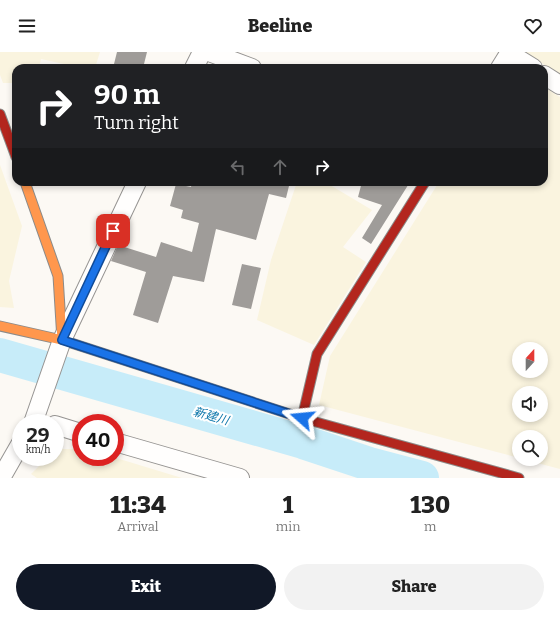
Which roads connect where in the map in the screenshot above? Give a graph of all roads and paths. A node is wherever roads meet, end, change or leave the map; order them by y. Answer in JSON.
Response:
{"nodes":[{"id":1,"x":202,"y":52,"type":"edge"},
{"id":2,"x":209,"y":52,"type":"edge"},
{"id":3,"x":506,"y":58,"type":"edge"},
{"id":4,"x":196,"y":64,"type":"edge"},
{"id":5,"x":241,"y":64,"type":"edge"},
{"id":6,"x":522,"y":64,"type":"edge"},
{"id":7,"x":548,"y":78,"type":"edge"},
{"id":8,"x":560,"y":85,"type":"edge"},
{"id":9,"x":0,"y":114,"type":"edge"},
{"id":10,"x":12,"y":147,"type":"edge"},
{"id":11,"x":26,"y":186,"type":"edge"},
{"id":12,"x":135,"y":186,"type":"edge"},
{"id":13,"x":422,"y":186,"type":"edge"},
{"id":14,"x":0,"y":326,"type":"edge"},
{"id":15,"x":60,"y":345,"type":"junction"},
{"id":16,"x":39,"y":414,"type":"edge"},
{"id":17,"x":302,"y":418,"type":"junction"},
{"id":18,"x":124,"y":445,"type":"edge"},
{"id":19,"x":12,"y":459,"type":"edge"},
{"id":20,"x":219,"y":475,"type":"edge"},
{"id":21,"x":1,"y":478,"type":"edge"},
{"id":22,"x":240,"y":478,"type":"edge"},
{"id":23,"x":519,"y":478,"type":"edge"}],
"edges":[{"from":1,"to":4,"type":"street"},
{"from":2,"to":5,"type":"street"},
{"from":3,"to":6,"type":"street"},
{"from":7,"to":8,"type":"street"},
{"from":9,"to":10,"type":"street"},
{"from":11,"to":15,"type":"street"},
{"from":12,"to":15,"type":"street"},
{"from":13,"to":17,"type":"street"},
{"from":14,"to":15,"type":"street"},
{"from":15,"to":16,"type":"street"},
{"from":15,"to":17,"type":"street"},
{"from":17,"to":23,"type":"street"},
{"from":18,"to":20,"type":"street"},
{"from":19,"to":21,"type":"street"},
{"from":20,"to":22,"type":"street"}]}
